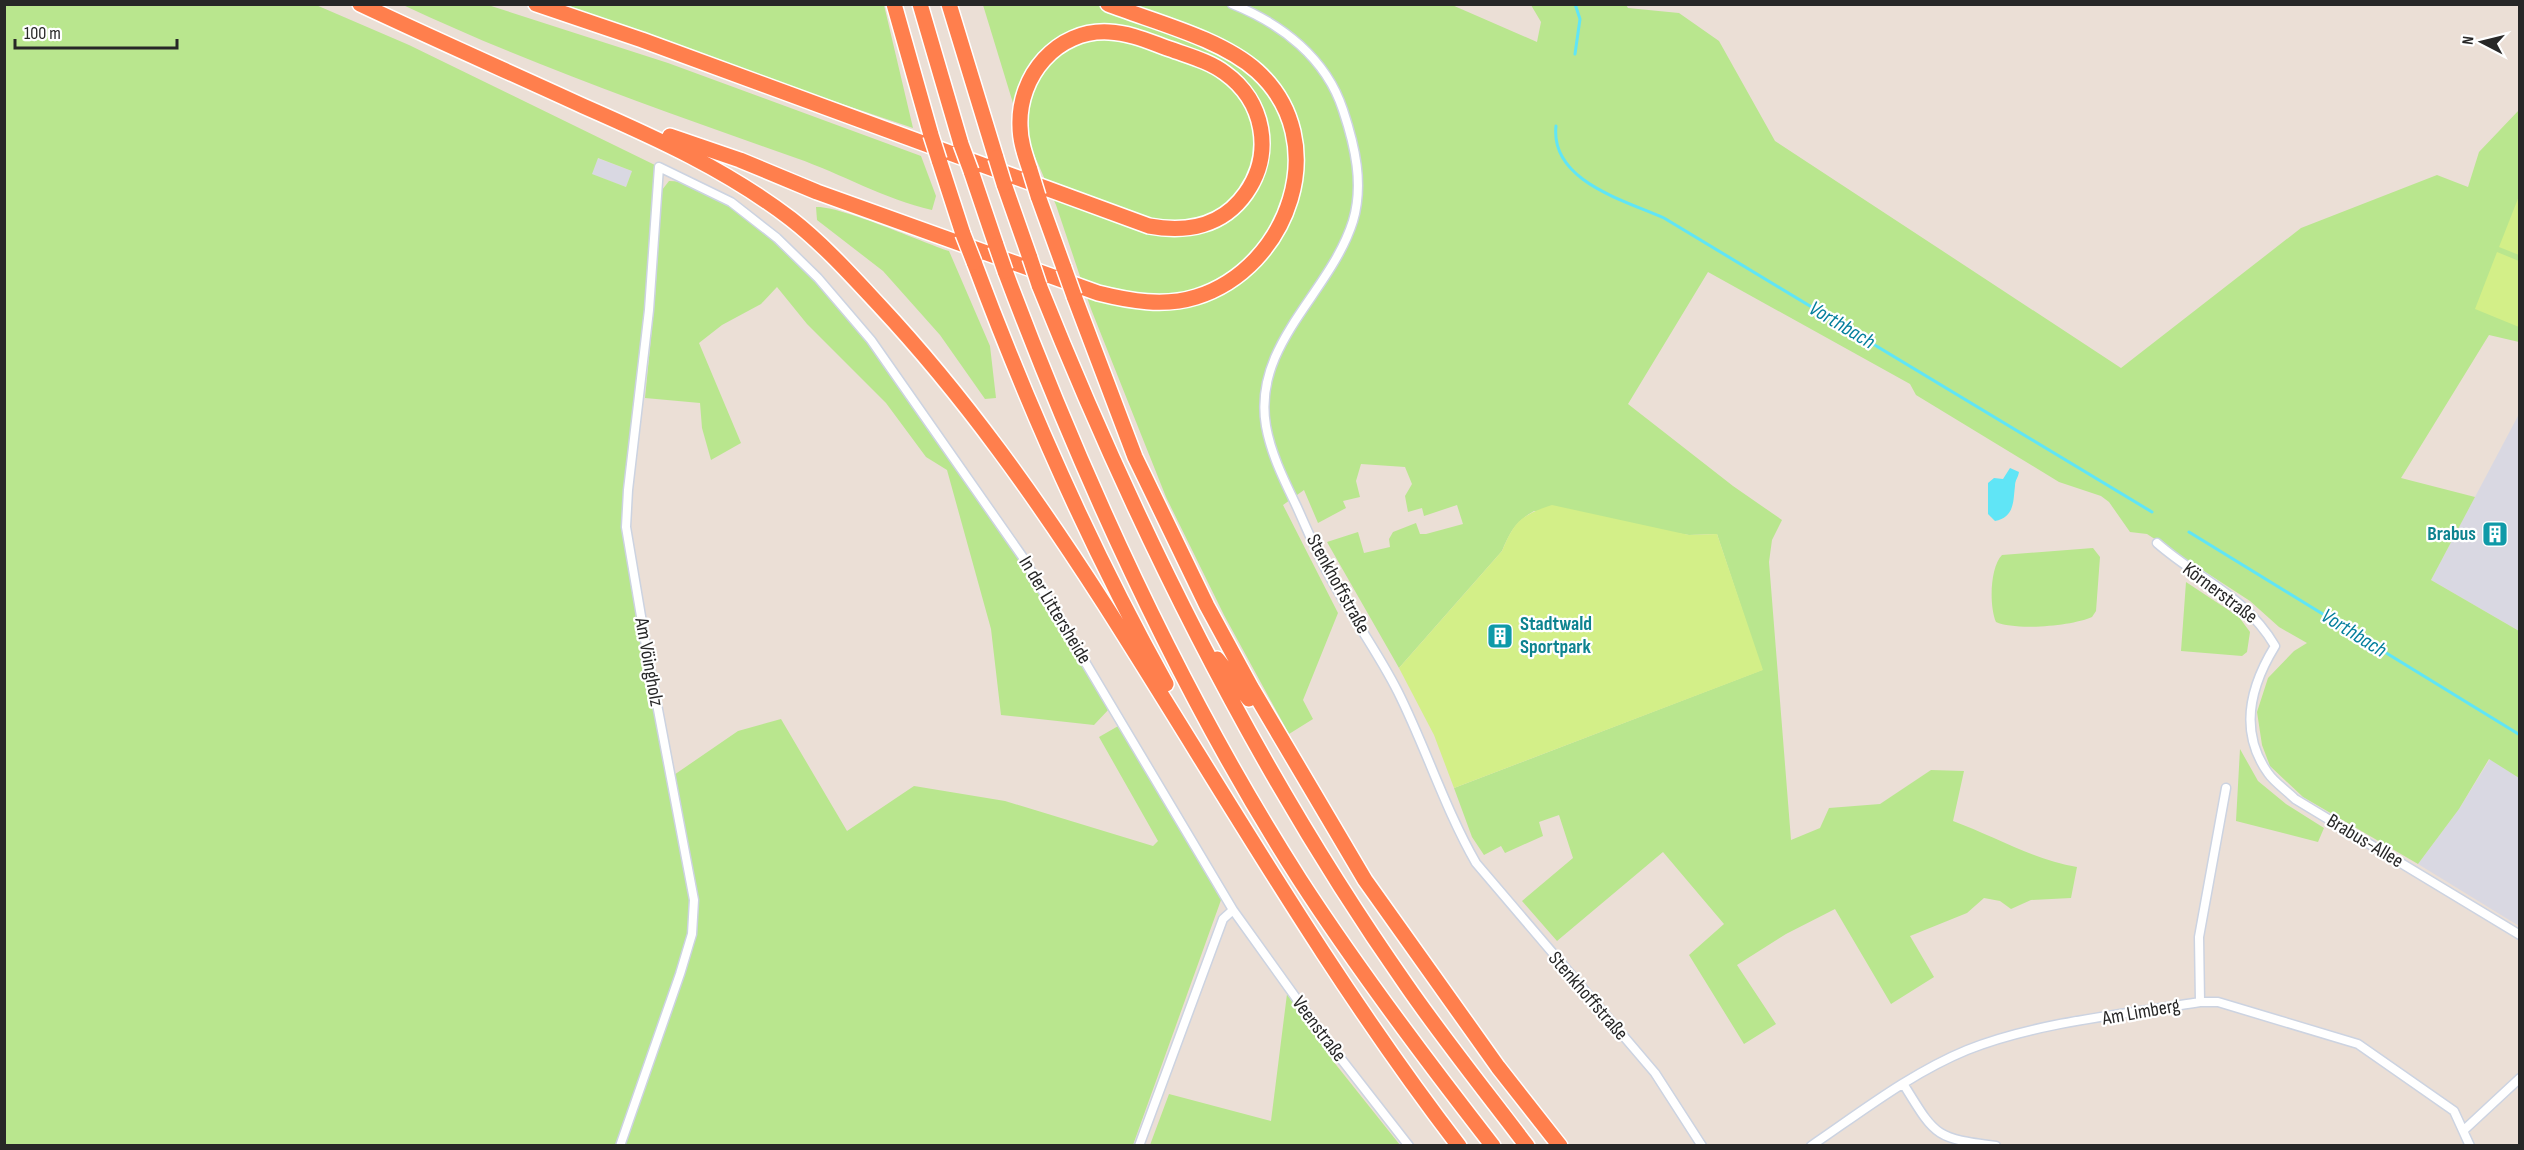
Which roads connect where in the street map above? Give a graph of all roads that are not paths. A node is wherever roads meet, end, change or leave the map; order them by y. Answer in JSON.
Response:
{"nodes":[{"id":1,"x":360,"y":4,"type":"edge"},
{"id":2,"x":536,"y":4,"type":"edge"},
{"id":3,"x":894,"y":4,"type":"edge"},
{"id":4,"x":920,"y":4,"type":"edge"},
{"id":5,"x":948,"y":4,"type":"edge"},
{"id":6,"x":1108,"y":4,"type":"edge"},
{"id":7,"x":1232,"y":4,"type":"edge"},
{"id":8,"x":579,"y":104,"type":"junction"},
{"id":9,"x":924,"y":138,"type":"junction"},
{"id":10,"x":659,"y":167,"type":"joint"},
{"id":11,"x":2157,"y":543,"type":"dead end"},
{"id":12,"x":1193,"y":628,"type":"junction"},
{"id":13,"x":2248,"y":716,"type":"joint"},
{"id":14,"x":1282,"y":740,"type":"junction"},
{"id":15,"x":2226,"y":788,"type":"dead end"},
{"id":16,"x":1264,"y":863,"type":"junction"},
{"id":17,"x":1233,"y":910,"type":"junction"},
{"id":18,"x":2520,"y":935,"type":"edge"},
{"id":19,"x":2200,"y":1002,"type":"junction"},
{"id":20,"x":2520,"y":1078,"type":"edge"},
{"id":21,"x":1904,"y":1085,"type":"junction"},
{"id":22,"x":2464,"y":1130,"type":"junction"},
{"id":23,"x":1961,"y":1143,"type":"edge"},
{"id":24,"x":620,"y":1146,"type":"edge"},
{"id":25,"x":1140,"y":1146,"type":"edge"},
{"id":26,"x":1408,"y":1146,"type":"edge"},
{"id":27,"x":1459,"y":1146,"type":"edge"},
{"id":28,"x":1493,"y":1146,"type":"edge"},
{"id":29,"x":1527,"y":1146,"type":"edge"},
{"id":30,"x":1560,"y":1146,"type":"edge"},
{"id":31,"x":1702,"y":1146,"type":"edge"},
{"id":32,"x":1811,"y":1146,"type":"edge"},
{"id":33,"x":1996,"y":1146,"type":"edge"},
{"id":34,"x":2469,"y":1146,"type":"edge"}],
"edges":[{"from":1,"to":8,"type":"highway"},
{"from":2,"to":9,"type":"highway"},
{"from":3,"to":9,"type":"highway"},
{"from":4,"to":28,"type":"highway","bridge":true},
{"from":5,"to":12,"type":"highway","bridge":true},
{"from":6,"to":8,"type":"highway"},
{"from":7,"to":31,"type":"street","name":"Stenkhoffstraße"},
{"from":8,"to":16,"type":"highway"},
{"from":9,"to":14,"type":"highway","bridge":true},
{"from":9,"to":16,"type":"highway","bridge":true},
{"from":10,"to":17,"type":"street","name":"In der Littersheide"},
{"from":10,"to":24,"type":"street","name":"Am Vöingholz"},
{"from":11,"to":13,"type":"street","name":"Körnerstraße"},
{"from":12,"to":14,"type":"highway"},
{"from":12,"to":29,"type":"highway"},
{"from":13,"to":18,"type":"street","name":"Brabus-Allee"},
{"from":14,"to":30,"type":"highway"},
{"from":15,"to":19,"type":"street"},
{"from":16,"to":27,"type":"highway"},
{"from":17,"to":25,"type":"street"},
{"from":17,"to":26,"type":"street","name":"Veenstraße"},
{"from":19,"to":21,"type":"street","name":"Am Limberg"},
{"from":19,"to":22,"type":"street","name":"Am Limberg"},
{"from":20,"to":22,"type":"street"},
{"from":21,"to":23,"type":"street"},
{"from":21,"to":32,"type":"street","name":"Am Limberg"},
{"from":22,"to":34,"type":"street","name":"Am Limberg"},
{"from":23,"to":33,"type":"street"}]}
